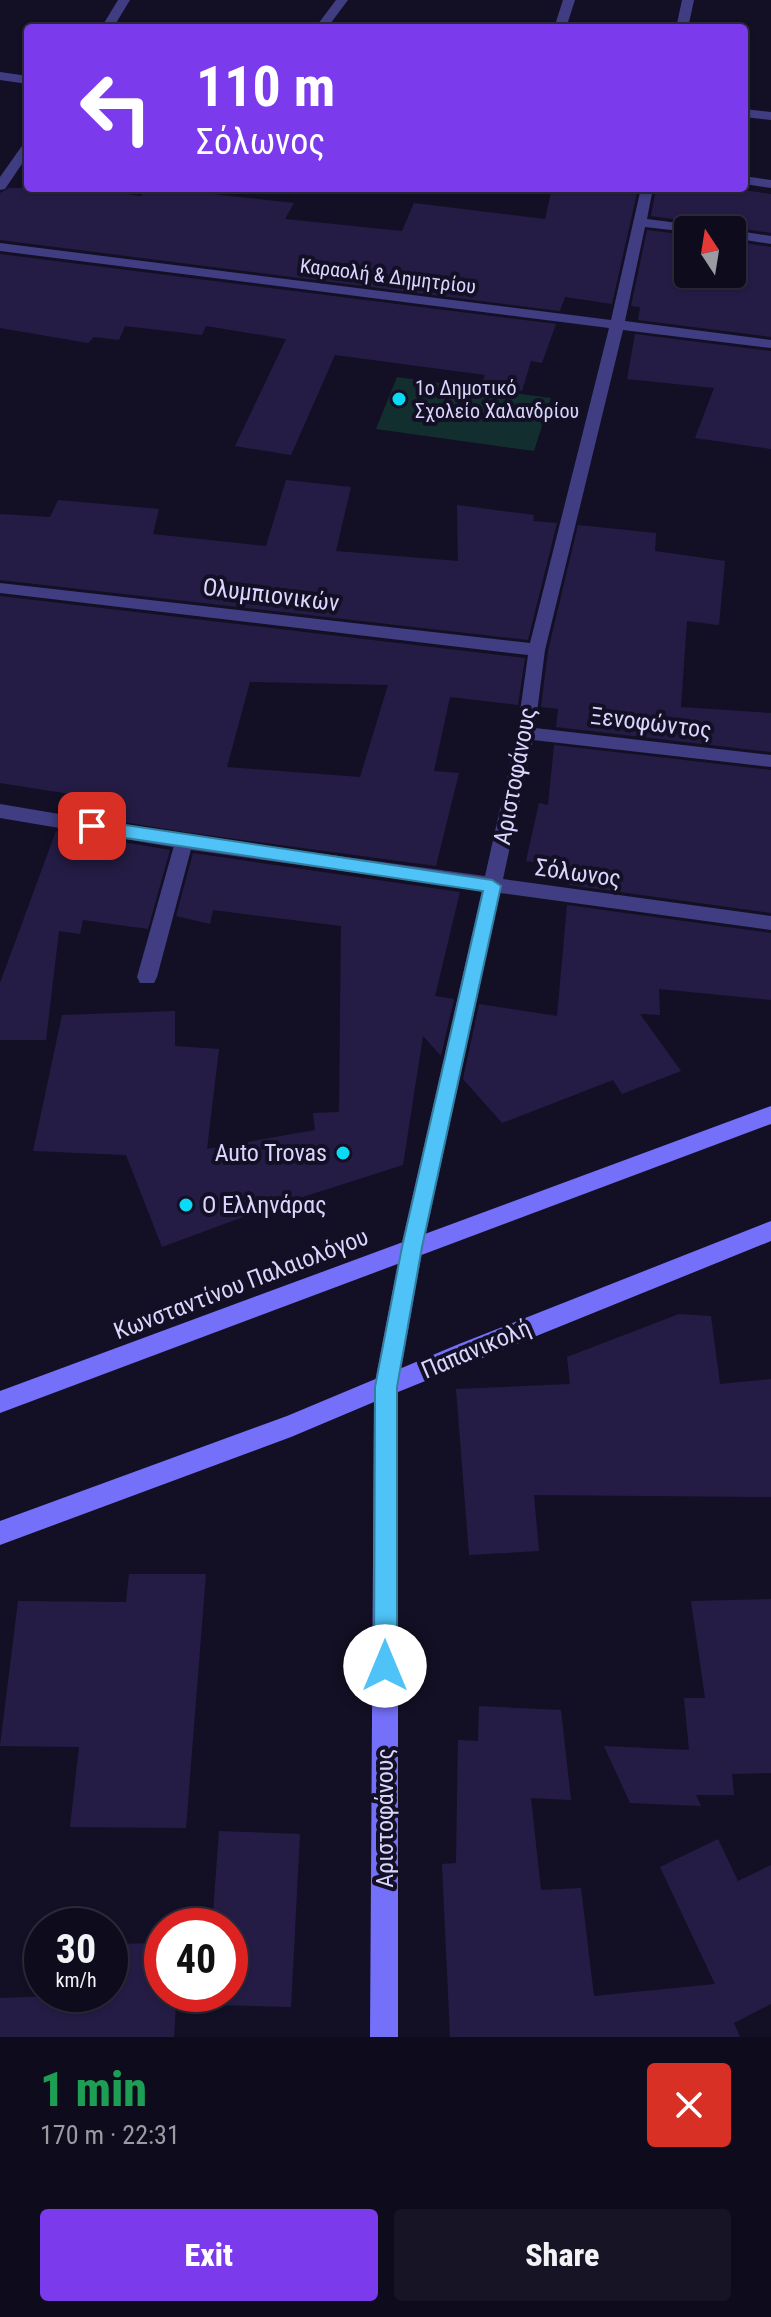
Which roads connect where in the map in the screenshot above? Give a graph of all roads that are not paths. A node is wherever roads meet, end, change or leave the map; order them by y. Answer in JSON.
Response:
{"nodes":[{"id":1,"x":124,"y":0,"type":"edge"},
{"id":2,"x":342,"y":0,"type":"edge"},
{"id":3,"x":569,"y":0,"type":"edge"},
{"id":4,"x":688,"y":0,"type":"edge"},
{"id":5,"x":109,"y":24,"type":"edge"},
{"id":6,"x":324,"y":24,"type":"edge"},
{"id":7,"x":561,"y":24,"type":"edge"},
{"id":8,"x":683,"y":24,"type":"edge"},
{"id":9,"x":0,"y":76,"type":"edge"},
{"id":10,"x":24,"y":79,"type":"edge"},
{"id":11,"x":748,"y":113,"type":"edge"},
{"id":12,"x":771,"y":116,"type":"edge"},
{"id":13,"x":24,"y":152,"type":"edge"},
{"id":14,"x":748,"y":181,"type":"edge"},
{"id":15,"x":771,"y":184,"type":"edge"},
{"id":16,"x":0,"y":186,"type":"edge"},
{"id":17,"x":646,"y":192,"type":"edge"},
{"id":18,"x":640,"y":222,"type":"junction"},
{"id":19,"x":674,"y":226,"type":"edge"},
{"id":20,"x":746,"y":236,"type":"edge"},
{"id":21,"x":771,"y":240,"type":"edge"},
{"id":22,"x":0,"y":247,"type":"edge"},
{"id":23,"x":617,"y":325,"type":"junction"},
{"id":24,"x":771,"y":344,"type":"edge"},
{"id":25,"x":0,"y":588,"type":"edge"},
{"id":26,"x":537,"y":650,"type":"junction"},
{"id":27,"x":526,"y":733,"type":"junction"},
{"id":28,"x":771,"y":761,"type":"edge"},
{"id":29,"x":0,"y":811,"type":"edge"},
{"id":30,"x":184,"y":842,"type":"junction"},
{"id":31,"x":492,"y":886,"type":"junction"},
{"id":32,"x":771,"y":923,"type":"edge"},
{"id":33,"x":147,"y":977,"type":"dead end"},
{"id":34,"x":771,"y":1115,"type":"edge"},
{"id":35,"x":771,"y":1231,"type":"edge"},
{"id":36,"x":412,"y":1247,"type":"junction"},
{"id":37,"x":386,"y":1387,"type":"junction"},
{"id":38,"x":0,"y":1402,"type":"edge"},
{"id":39,"x":0,"y":1533,"type":"edge"},
{"id":40,"x":384,"y":2037,"type":"edge"}],
"edges":[{"from":1,"to":5,"type":"street"},
{"from":2,"to":6,"type":"street"},
{"from":3,"to":7,"type":"street"},
{"from":4,"to":8,"type":"street"},
{"from":9,"to":10,"type":"street"},
{"from":11,"to":12,"type":"street"},
{"from":13,"to":16,"type":"street"},
{"from":14,"to":15,"type":"street"},
{"from":17,"to":18,"type":"street","name":"Αριστοφάνους"},
{"from":18,"to":19,"type":"street"},
{"from":18,"to":23,"type":"street","name":"Αριστοφάνους"},
{"from":20,"to":21,"type":"street"},
{"from":22,"to":23,"type":"street","name":"Καραολή & Δημητρίου"},
{"from":23,"to":24,"type":"street","name":"Καραολή & Δημητρίου"},
{"from":23,"to":26,"type":"street","name":"Αριστοφάνους"},
{"from":25,"to":26,"type":"street","name":"Ολυμπιονικών"},
{"from":26,"to":27,"type":"street","name":"Αριστοφάνους"},
{"from":27,"to":28,"type":"street","name":"Ξενοφώντος"},
{"from":27,"to":31,"type":"street","name":"Αριστοφάνους"},
{"from":29,"to":30,"type":"street","name":"Σόλωνος"},
{"from":30,"to":31,"type":"street","name":"Σόλωνος"},
{"from":30,"to":33,"type":"street"},
{"from":31,"to":32,"type":"street","name":"Σόλωνος"},
{"from":31,"to":36,"type":"street","name":"Αριστοφάνους"},
{"from":34,"to":36,"type":"main road","name":"Κωνσταντίνου Παλαιολόγου"},
{"from":35,"to":37,"type":"main road","name":"Παπανικολή"},
{"from":36,"to":37,"type":"street","name":"Αριστοφάνους"},
{"from":36,"to":38,"type":"main road","name":"Κωνσταντίνου Παλαιολόγου"},
{"from":37,"to":39,"type":"main road","name":"Παπανικολή"},
{"from":37,"to":40,"type":"main road","name":"Αριστοφάνους"}]}
